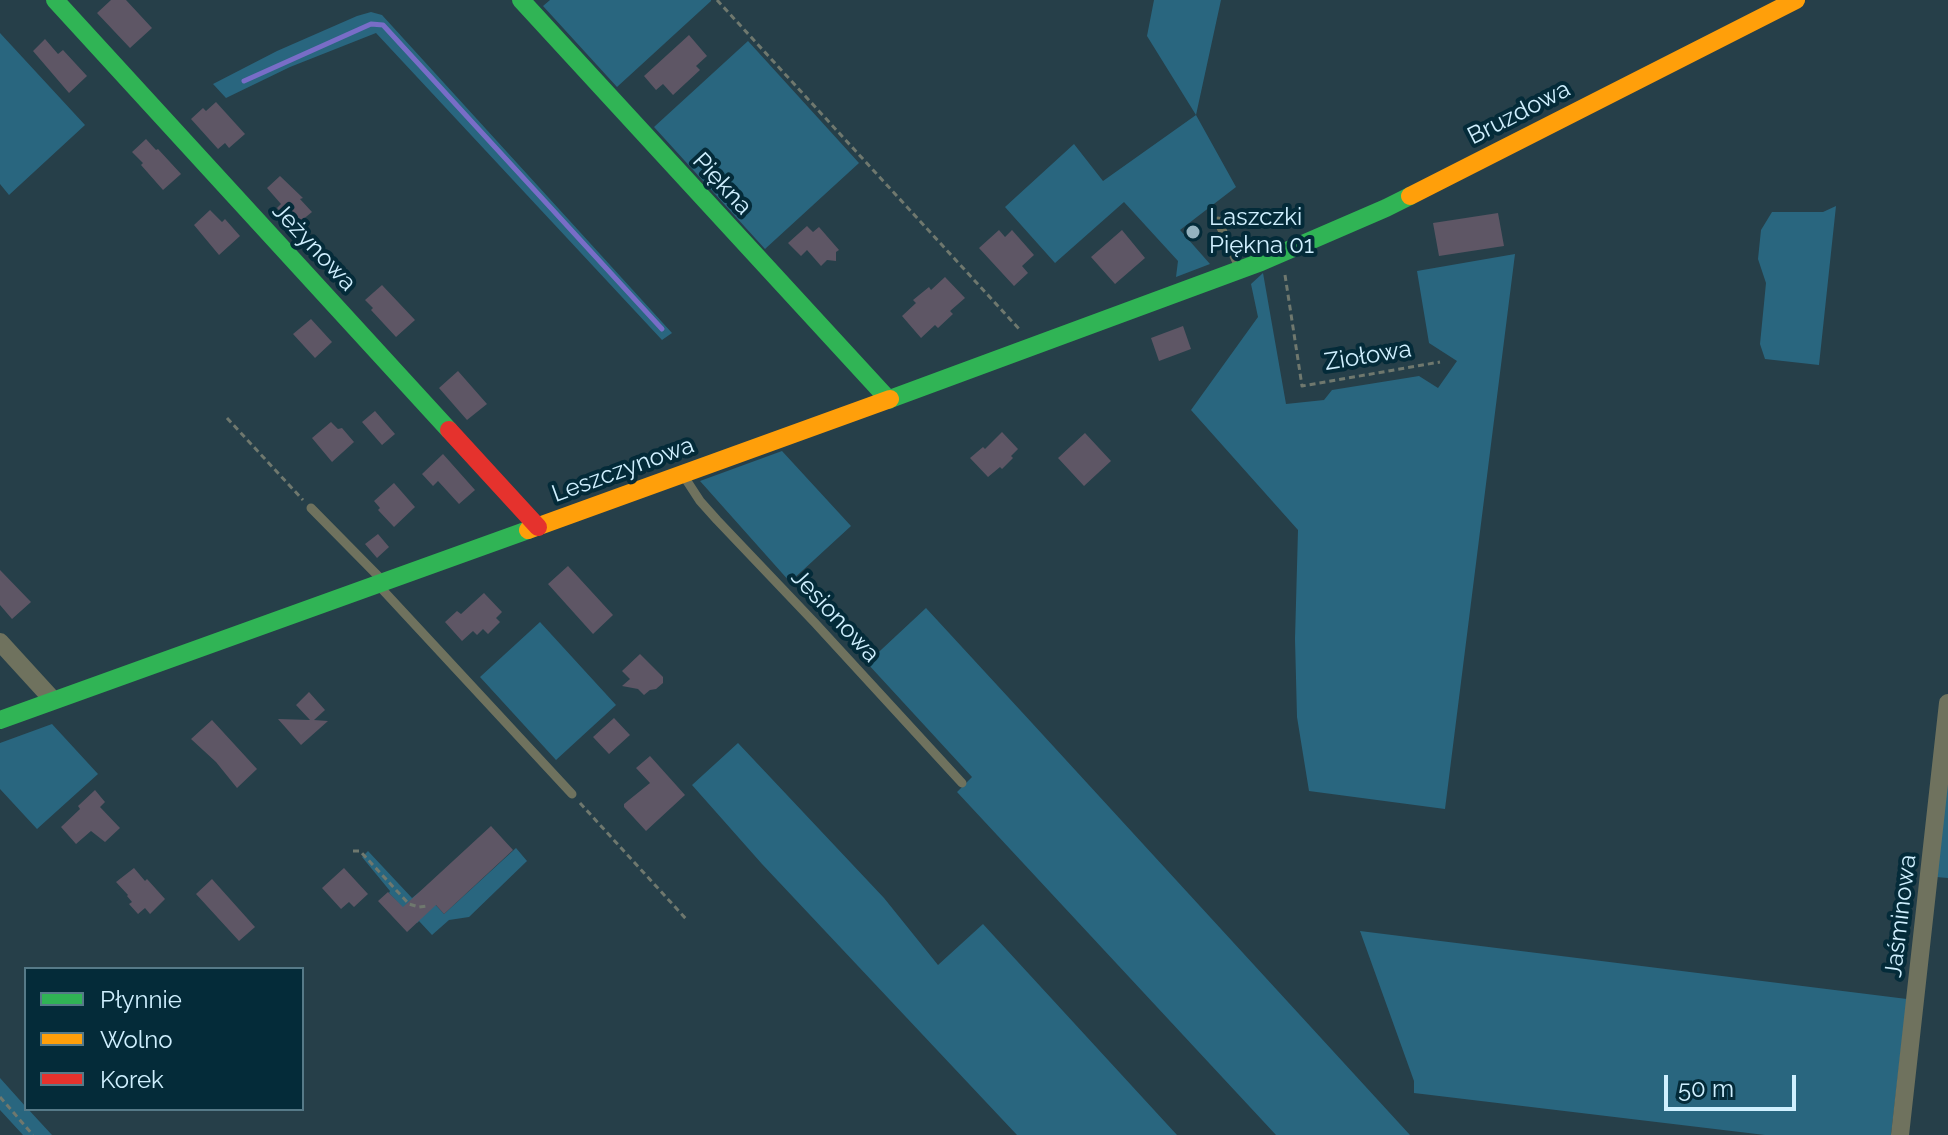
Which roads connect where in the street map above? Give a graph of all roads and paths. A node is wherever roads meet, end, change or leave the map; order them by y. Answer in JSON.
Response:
{"nodes":[{"id":1,"x":55,"y":0,"type":"edge"},
{"id":2,"x":521,"y":0,"type":"edge"},
{"id":3,"x":717,"y":0,"type":"edge"},
{"id":4,"x":1796,"y":0,"type":"edge"},
{"id":5,"x":1218,"y":221,"type":"dead end"},
{"id":6,"x":1282,"y":253,"type":"junction"},
{"id":7,"x":1261,"y":262,"type":"joint"},
{"id":8,"x":1240,"y":270,"type":"junction"},
{"id":9,"x":1034,"y":346,"type":"junction"},
{"id":10,"x":1440,"y":362,"type":"dead end"},
{"id":11,"x":889,"y":400,"type":"junction"},
{"id":12,"x":227,"y":418,"type":"dead end"},
{"id":13,"x":683,"y":474,"type":"junction"},
{"id":14,"x":311,"y":508,"type":"joint"},
{"id":15,"x":538,"y":527,"type":"junction"},
{"id":16,"x":381,"y":583,"type":"junction"},
{"id":17,"x":0,"y":642,"type":"edge"},
{"id":18,"x":53,"y":700,"type":"junction"},
{"id":19,"x":1948,"y":703,"type":"edge"},
{"id":20,"x":0,"y":720,"type":"edge"},
{"id":21,"x":1946,"y":755,"type":"edge"},
{"id":22,"x":962,"y":783,"type":"dead end"},
{"id":23,"x":572,"y":794,"type":"joint"},
{"id":24,"x":353,"y":851,"type":"dead end"},
{"id":25,"x":427,"y":906,"type":"dead end"},
{"id":26,"x":687,"y":920,"type":"dead end"},
{"id":27,"x":0,"y":1097,"type":"edge"},
{"id":28,"x":33,"y":1135,"type":"edge"},
{"id":29,"x":1900,"y":1135,"type":"edge"}],
"edges":[{"from":1,"to":15,"type":"street","name":"Jeżynowa"},
{"from":2,"to":11,"type":"street","name":"Piękna"},
{"from":3,"to":9,"type":"path"},
{"from":4,"to":6,"type":"street","name":"Bruzdowa"},
{"from":5,"to":8,"type":"lane"},
{"from":6,"to":7,"type":"street","name":"Bruzdowa"},
{"from":6,"to":10,"type":"path","name":"Ziołowa"},
{"from":7,"to":8,"type":"street","name":"Leszczynowa"},
{"from":8,"to":9,"type":"street","name":"Leszczynowa"},
{"from":9,"to":11,"type":"street","name":"Leszczynowa"},
{"from":11,"to":13,"type":"street","name":"Leszczynowa"},
{"from":12,"to":14,"type":"path"},
{"from":13,"to":15,"type":"street","name":"Leszczynowa"},
{"from":13,"to":22,"type":"lane","name":"Jesionowa"},
{"from":14,"to":16,"type":"lane"},
{"from":15,"to":16,"type":"street","name":"Leszczynowa"},
{"from":16,"to":18,"type":"street","name":"Leszczynowa"},
{"from":16,"to":23,"type":"lane"},
{"from":17,"to":18,"type":"street"},
{"from":18,"to":20,"type":"street","name":"Leszczynowa"},
{"from":19,"to":21,"type":"street","name":"Jaśminowa"},
{"from":21,"to":29,"type":"street","name":"Jaśminowa"},
{"from":23,"to":26,"type":"path"},
{"from":24,"to":25,"type":"path"},
{"from":27,"to":28,"type":"path"}]}
